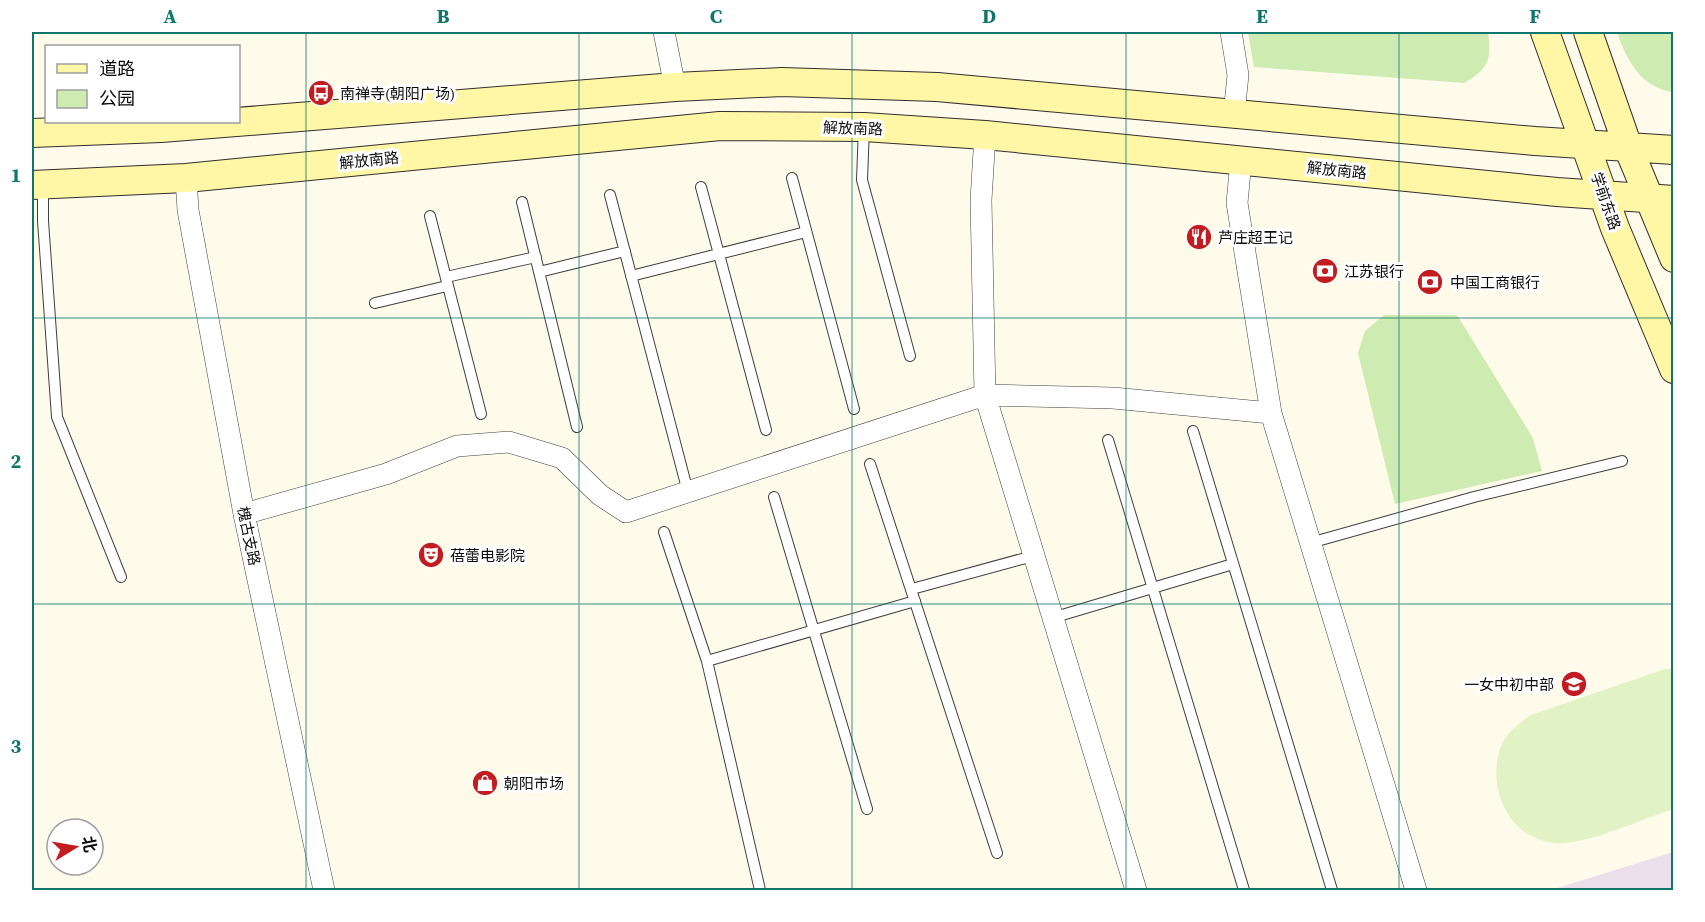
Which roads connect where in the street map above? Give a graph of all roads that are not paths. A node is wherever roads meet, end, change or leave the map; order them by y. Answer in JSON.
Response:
{"nodes":[{"id":1,"x":664,"y":32,"type":"edge"},
{"id":2,"x":1231,"y":32,"type":"edge"},
{"id":3,"x":1545,"y":32,"type":"edge"},
{"id":4,"x":1588,"y":32,"type":"edge"},
{"id":5,"x":675,"y":87,"type":"junction"},
{"id":6,"x":1234,"y":114,"type":"junction"},
{"id":7,"x":240,"y":122,"type":"edge"},
{"id":8,"x":224,"y":123,"type":"edge"},
{"id":9,"x":864,"y":127,"type":"junction"},
{"id":10,"x":32,"y":133,"type":"edge"},
{"id":11,"x":985,"y":135,"type":"junction"},
{"id":12,"x":1586,"y":144,"type":"junction"},
{"id":13,"x":1628,"y":147,"type":"junction"},
{"id":14,"x":1674,"y":150,"type":"edge"},
{"id":15,"x":1240,"y":161,"type":"junction"},
{"id":16,"x":186,"y":178,"type":"junction"},
{"id":17,"x":792,"y":178,"type":"dead end"},
{"id":18,"x":37,"y":184,"type":"edge"},
{"id":19,"x":701,"y":187,"type":"dead end"},
{"id":20,"x":1603,"y":194,"type":"junction"},
{"id":21,"x":610,"y":195,"type":"dead end"},
{"id":22,"x":1661,"y":199,"type":"edge"},
{"id":23,"x":522,"y":202,"type":"dead end"},
{"id":24,"x":430,"y":216,"type":"dead end"},
{"id":25,"x":806,"y":232,"type":"junction"},
{"id":26,"x":625,"y":251,"type":"junction"},
{"id":27,"x":720,"y":254,"type":"junction"},
{"id":28,"x":536,"y":257,"type":"junction"},
{"id":29,"x":1674,"y":258,"type":"edge"},
{"id":30,"x":539,"y":272,"type":"junction"},
{"id":31,"x":632,"y":276,"type":"junction"},
{"id":32,"x":446,"y":281,"type":"junction"},
{"id":33,"x":375,"y":303,"type":"dead end"},
{"id":34,"x":910,"y":356,"type":"dead end"},
{"id":35,"x":1674,"y":369,"type":"edge"},
{"id":36,"x":985,"y":395,"type":"junction"},
{"id":37,"x":854,"y":409,"type":"dead end"},
{"id":38,"x":1271,"y":413,"type":"junction"},
{"id":39,"x":481,"y":414,"type":"dead end"},
{"id":40,"x":577,"y":427,"type":"dead end"},
{"id":41,"x":766,"y":430,"type":"dead end"},
{"id":42,"x":1193,"y":431,"type":"dead end"},
{"id":43,"x":1108,"y":440,"type":"dead end"},
{"id":44,"x":1622,"y":461,"type":"dead end"},
{"id":45,"x":870,"y":464,"type":"dead end"},
{"id":46,"x":688,"y":492,"type":"junction"},
{"id":47,"x":774,"y":497,"type":"dead end"},
{"id":48,"x":244,"y":514,"type":"junction"},
{"id":49,"x":664,"y":532,"type":"dead end"},
{"id":50,"x":1310,"y":543,"type":"junction"},
{"id":51,"x":1033,"y":556,"type":"junction"},
{"id":52,"x":1233,"y":564,"type":"junction"},
{"id":53,"x":121,"y":577,"type":"dead end"},
{"id":54,"x":1152,"y":588,"type":"junction"},
{"id":55,"x":912,"y":589,"type":"junction"},
{"id":56,"x":915,"y":601,"type":"junction"},
{"id":57,"x":1052,"y":618,"type":"junction"},
{"id":58,"x":813,"y":629,"type":"junction"},
{"id":59,"x":707,"y":660,"type":"junction"},
{"id":60,"x":867,"y":809,"type":"dead end"},
{"id":61,"x":997,"y":853,"type":"dead end"},
{"id":62,"x":324,"y":891,"type":"edge"},
{"id":63,"x":760,"y":891,"type":"edge"},
{"id":64,"x":1136,"y":891,"type":"edge"},
{"id":65,"x":1244,"y":891,"type":"edge"},
{"id":66,"x":1332,"y":891,"type":"edge"},
{"id":67,"x":1416,"y":891,"type":"edge"}],
"edges":[{"from":1,"to":5,"type":"street"},
{"from":2,"to":6,"type":"street"},
{"from":3,"to":12,"type":"main road","name":"学前东路"},
{"from":4,"to":13,"type":"main road"},
{"from":5,"to":6,"type":"main road"},
{"from":5,"to":7,"type":"main road"},
{"from":6,"to":12,"type":"main road"},
{"from":8,"to":10,"type":"main road"},
{"from":9,"to":11,"type":"main road","name":"解放南路"},
{"from":9,"to":16,"type":"main road","name":"解放南路"},
{"from":9,"to":34,"type":"lane"},
{"from":11,"to":15,"type":"main road","name":"解放南路"},
{"from":11,"to":36,"type":"street"},
{"from":12,"to":13,"type":"main road"},
{"from":12,"to":20,"type":"main road","name":"学前东路"},
{"from":13,"to":14,"type":"main road"},
{"from":13,"to":22,"type":"main road"},
{"from":15,"to":20,"type":"main road","name":"解放南路"},
{"from":15,"to":38,"type":"street"},
{"from":16,"to":18,"type":"main road","name":"解放南路"},
{"from":16,"to":48,"type":"street","name":"槐古支路"},
{"from":17,"to":25,"type":"lane"},
{"from":18,"to":53,"type":"lane"},
{"from":19,"to":27,"type":"lane"},
{"from":20,"to":22,"type":"main road","name":"解放南路"},
{"from":20,"to":35,"type":"main road","name":"学前东路"},
{"from":21,"to":26,"type":"lane"},
{"from":22,"to":29,"type":"main road"},
{"from":23,"to":28,"type":"lane"},
{"from":24,"to":32,"type":"lane"},
{"from":25,"to":27,"type":"lane"},
{"from":25,"to":37,"type":"lane"},
{"from":26,"to":30,"type":"lane"},
{"from":26,"to":31,"type":"lane"},
{"from":27,"to":31,"type":"lane"},
{"from":27,"to":41,"type":"lane"},
{"from":28,"to":30,"type":"lane"},
{"from":28,"to":32,"type":"lane"},
{"from":30,"to":40,"type":"lane"},
{"from":31,"to":46,"type":"lane"},
{"from":32,"to":33,"type":"lane"},
{"from":32,"to":39,"type":"lane"},
{"from":36,"to":38,"type":"street"},
{"from":36,"to":46,"type":"street"},
{"from":36,"to":51,"type":"street"},
{"from":38,"to":50,"type":"street"},
{"from":42,"to":52,"type":"lane"},
{"from":43,"to":54,"type":"lane"},
{"from":44,"to":50,"type":"lane"},
{"from":45,"to":55,"type":"lane"},
{"from":46,"to":48,"type":"street"},
{"from":47,"to":58,"type":"lane"},
{"from":48,"to":62,"type":"street","name":"槐古支路"},
{"from":49,"to":59,"type":"lane"},
{"from":50,"to":67,"type":"street"},
{"from":51,"to":55,"type":"lane"},
{"from":51,"to":57,"type":"street"},
{"from":52,"to":54,"type":"lane"},
{"from":52,"to":66,"type":"lane"},
{"from":54,"to":57,"type":"lane"},
{"from":54,"to":65,"type":"lane"},
{"from":55,"to":56,"type":"lane"},
{"from":56,"to":58,"type":"lane"},
{"from":56,"to":61,"type":"lane"},
{"from":57,"to":64,"type":"street"},
{"from":58,"to":59,"type":"lane"},
{"from":58,"to":60,"type":"lane"},
{"from":59,"to":63,"type":"lane"}]}
